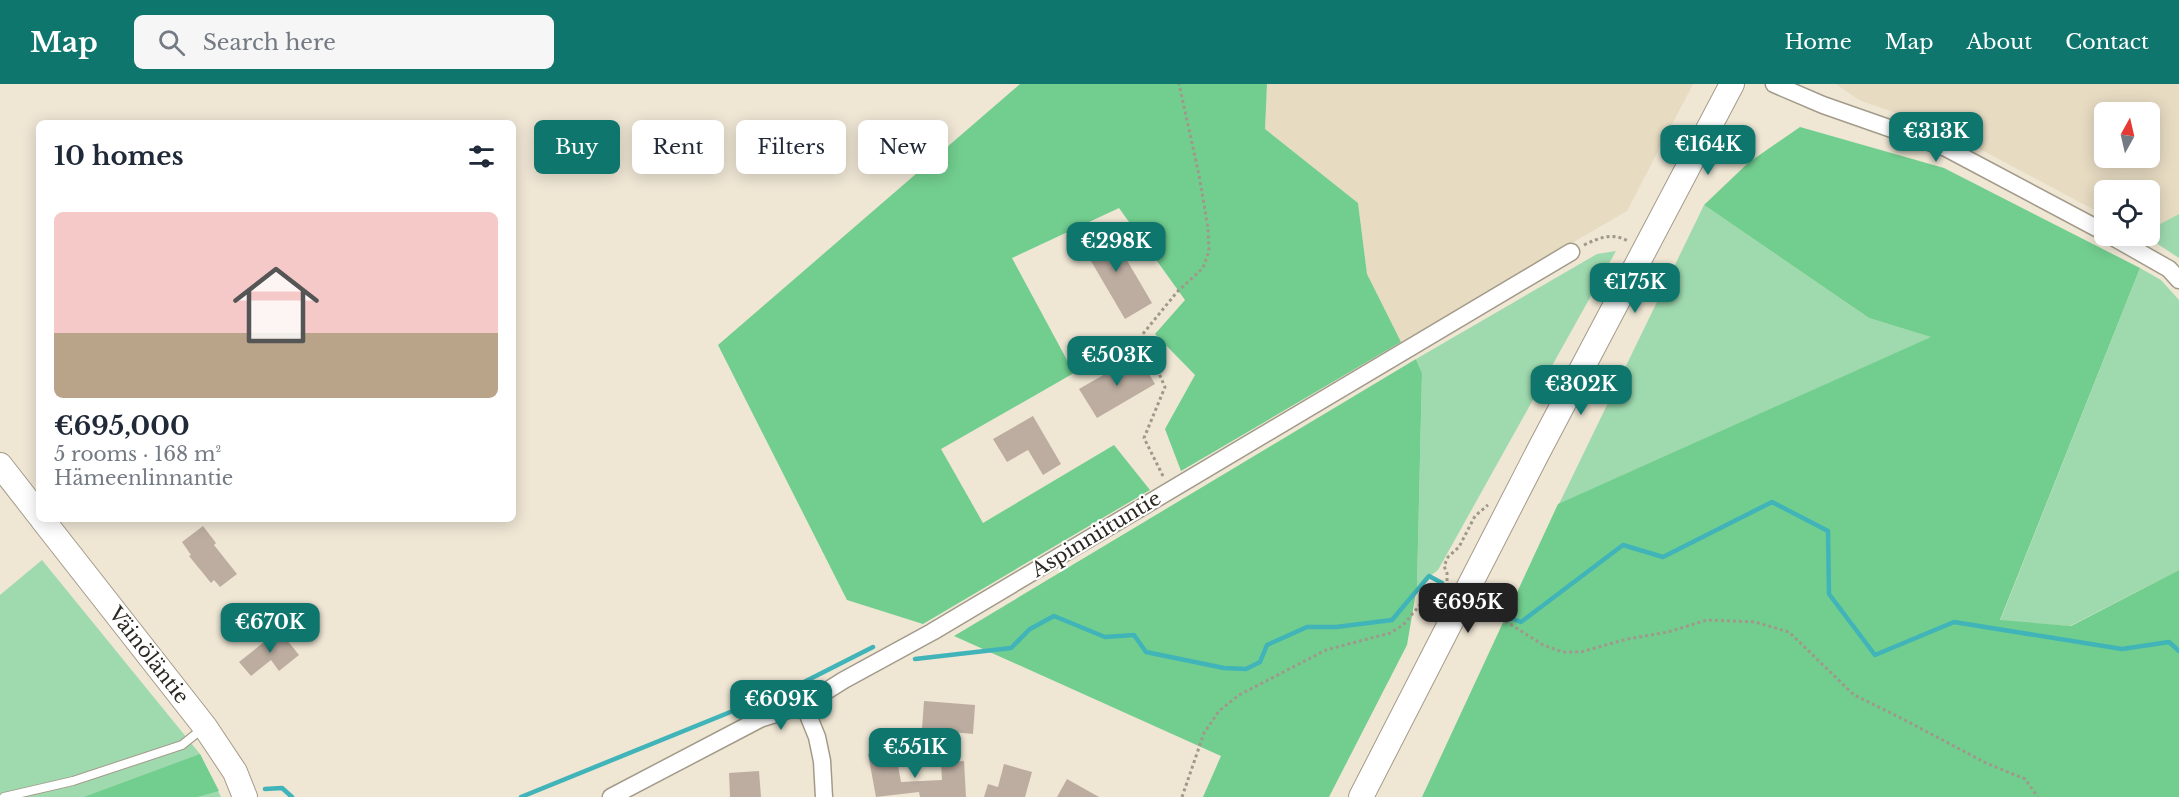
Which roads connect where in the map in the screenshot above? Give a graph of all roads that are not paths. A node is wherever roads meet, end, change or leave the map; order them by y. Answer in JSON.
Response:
{"nodes":[{"id":1,"x":1732,"y":84,"type":"edge"},
{"id":2,"x":1774,"y":84,"type":"edge"},
{"id":3,"x":2094,"y":227,"type":"edge"},
{"id":4,"x":2129,"y":246,"type":"edge"},
{"id":5,"x":1571,"y":252,"type":"road end"},
{"id":6,"x":2179,"y":280,"type":"edge"},
{"id":7,"x":0,"y":465,"type":"edge"},
{"id":8,"x":36,"y":511,"type":"edge"},
{"id":9,"x":44,"y":522,"type":"edge"},
{"id":10,"x":804,"y":705,"type":"junction"},
{"id":11,"x":205,"y":727,"type":"junction"},
{"id":12,"x":4,"y":797,"type":"edge"},
{"id":13,"x":245,"y":797,"type":"edge"},
{"id":14,"x":611,"y":797,"type":"edge"},
{"id":15,"x":824,"y":797,"type":"edge"},
{"id":16,"x":1361,"y":797,"type":"edge"}],
"edges":[{"from":1,"to":16,"type":"main road"},
{"from":2,"to":3,"type":"street"},
{"from":4,"to":6,"type":"street"},
{"from":5,"to":10,"type":"street","name":"Aspinniituntie"},
{"from":7,"to":8,"type":"main road"},
{"from":9,"to":11,"type":"main road","name":"Väinöläntie"},
{"from":10,"to":14,"type":"street","name":"Aspinniituntie"},
{"from":10,"to":15,"type":"street"},
{"from":11,"to":12,"type":"lane"},
{"from":11,"to":13,"type":"main road","name":"Väinöläntie"}]}
